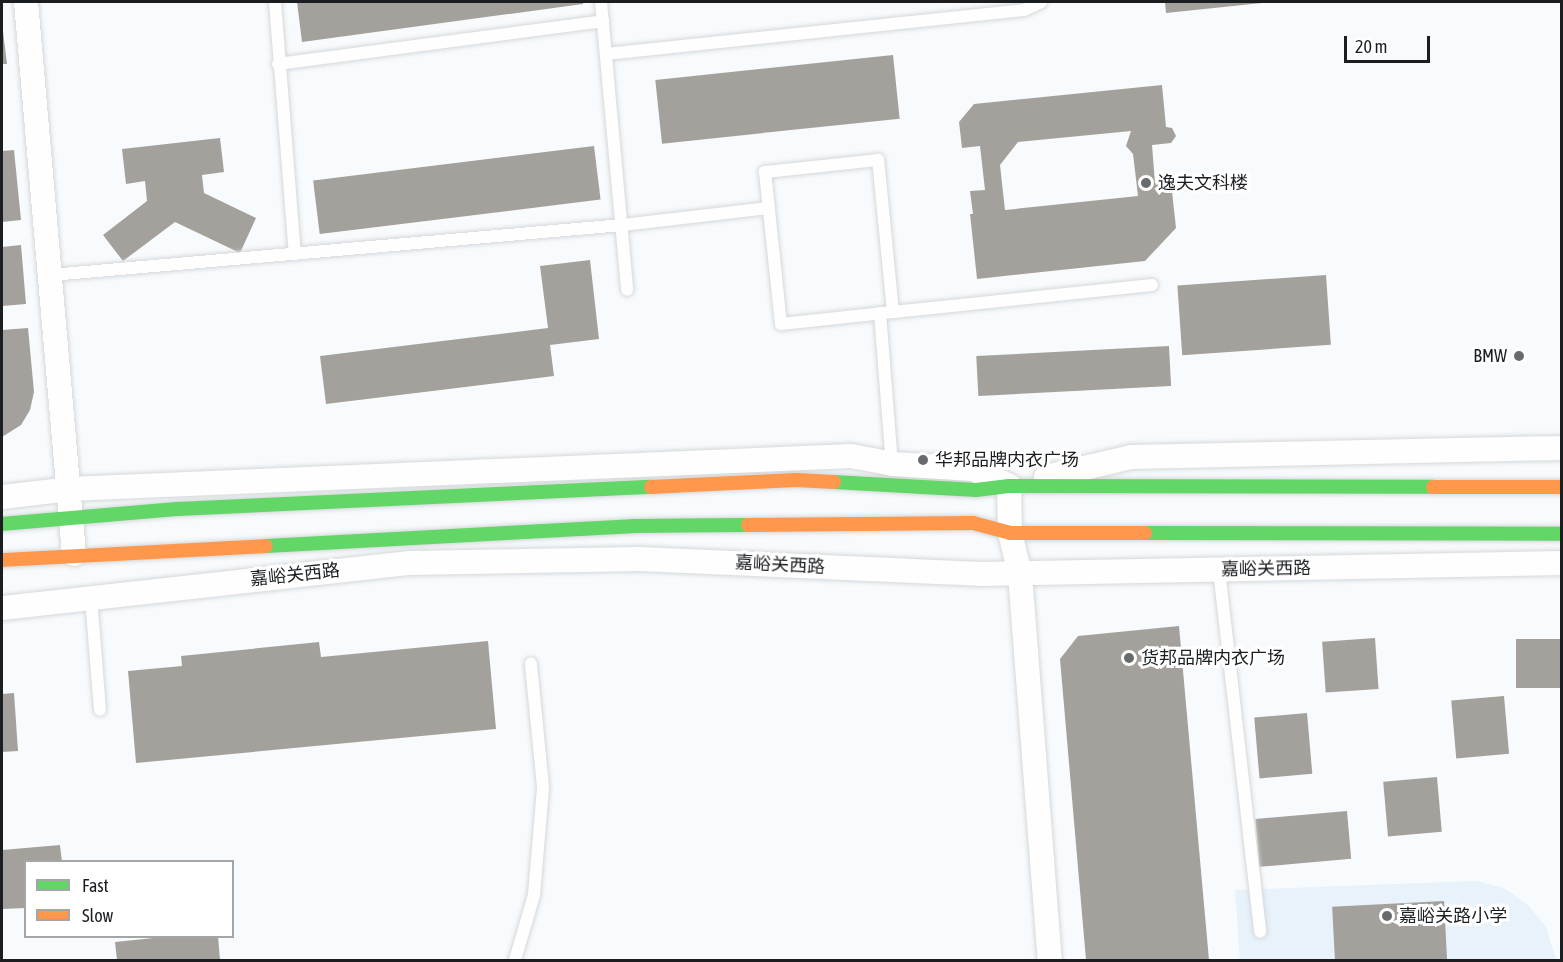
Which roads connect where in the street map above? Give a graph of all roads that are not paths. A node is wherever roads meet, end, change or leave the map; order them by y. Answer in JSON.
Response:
{"nodes":[{"id":1,"x":26,"y":2,"type":"edge"},
{"id":2,"x":275,"y":2,"type":"edge"},
{"id":3,"x":601,"y":2,"type":"edge"},
{"id":4,"x":1041,"y":2,"type":"edge"},
{"id":5,"x":603,"y":21,"type":"junction"},
{"id":6,"x":606,"y":54,"type":"junction"},
{"id":7,"x":278,"y":64,"type":"junction"},
{"id":8,"x":769,"y":208,"type":"junction"},
{"id":9,"x":622,"y":225,"type":"junction"},
{"id":10,"x":295,"y":254,"type":"junction"},
{"id":11,"x":51,"y":275,"type":"junction"},
{"id":12,"x":1152,"y":285,"type":"dead end"},
{"id":13,"x":627,"y":290,"type":"dead end"},
{"id":14,"x":893,"y":312,"type":"junction"},
{"id":15,"x":880,"y":313,"type":"junction"},
{"id":16,"x":1562,"y":448,"type":"edge"},
{"id":17,"x":892,"y":476,"type":"junction"},
{"id":18,"x":1009,"y":486,"type":"junction"},
{"id":19,"x":1562,"y":487,"type":"edge"},
{"id":20,"x":70,"y":489,"type":"junction"},
{"id":21,"x":2,"y":497,"type":"edge"},
{"id":22,"x":71,"y":517,"type":"junction"},
{"id":23,"x":2,"y":524,"type":"edge"},
{"id":24,"x":1010,"y":533,"type":"junction"},
{"id":25,"x":1562,"y":534,"type":"edge"},
{"id":26,"x":74,"y":554,"type":"junction"},
{"id":27,"x":2,"y":560,"type":"edge"},
{"id":28,"x":1562,"y":563,"type":"edge"},
{"id":29,"x":1219,"y":570,"type":"junction"},
{"id":30,"x":1020,"y":574,"type":"junction"},
{"id":31,"x":91,"y":598,"type":"junction"},
{"id":32,"x":2,"y":608,"type":"edge"},
{"id":33,"x":531,"y":664,"type":"dead end"},
{"id":34,"x":100,"y":710,"type":"dead end"},
{"id":35,"x":1260,"y":932,"type":"dead end"},
{"id":36,"x":515,"y":960,"type":"edge"},
{"id":37,"x":1050,"y":960,"type":"edge"}],
"edges":[{"from":1,"to":11,"type":"street"},
{"from":2,"to":7,"type":"lane"},
{"from":3,"to":5,"type":"lane"},
{"from":4,"to":6,"type":"lane"},
{"from":5,"to":6,"type":"lane"},
{"from":5,"to":7,"type":"lane"},
{"from":6,"to":9,"type":"lane"},
{"from":7,"to":10,"type":"lane"},
{"from":8,"to":9,"type":"lane"},
{"from":8,"to":14,"type":"lane"},
{"from":8,"to":15,"type":"lane"},
{"from":9,"to":10,"type":"lane"},
{"from":9,"to":13,"type":"lane"},
{"from":10,"to":11,"type":"lane"},
{"from":11,"to":20,"type":"street"},
{"from":12,"to":14,"type":"lane"},
{"from":14,"to":15,"type":"lane"},
{"from":15,"to":17,"type":"lane"},
{"from":16,"to":18,"type":"street"},
{"from":17,"to":18,"type":"street"},
{"from":17,"to":20,"type":"street"},
{"from":17,"to":22,"type":"main road"},
{"from":18,"to":19,"type":"main road"},
{"from":18,"to":24,"type":"street"},
{"from":20,"to":21,"type":"street"},
{"from":20,"to":22,"type":"street"},
{"from":22,"to":23,"type":"main road"},
{"from":22,"to":26,"type":"street"},
{"from":24,"to":25,"type":"main road","name":"嘉峪关西路"},
{"from":24,"to":26,"type":"main road","name":"嘉峪关西路"},
{"from":24,"to":30,"type":"street"},
{"from":26,"to":27,"type":"main road","name":"嘉峪关西路"},
{"from":28,"to":29,"type":"street","name":"嘉峪关西路"},
{"from":29,"to":30,"type":"street","name":"嘉峪关西路"},
{"from":29,"to":35,"type":"lane"},
{"from":30,"to":31,"type":"street","name":"嘉峪关西路"},
{"from":30,"to":37,"type":"street"},
{"from":31,"to":32,"type":"street","name":"嘉峪关西路"},
{"from":31,"to":34,"type":"lane"},
{"from":33,"to":36,"type":"lane"}]}
